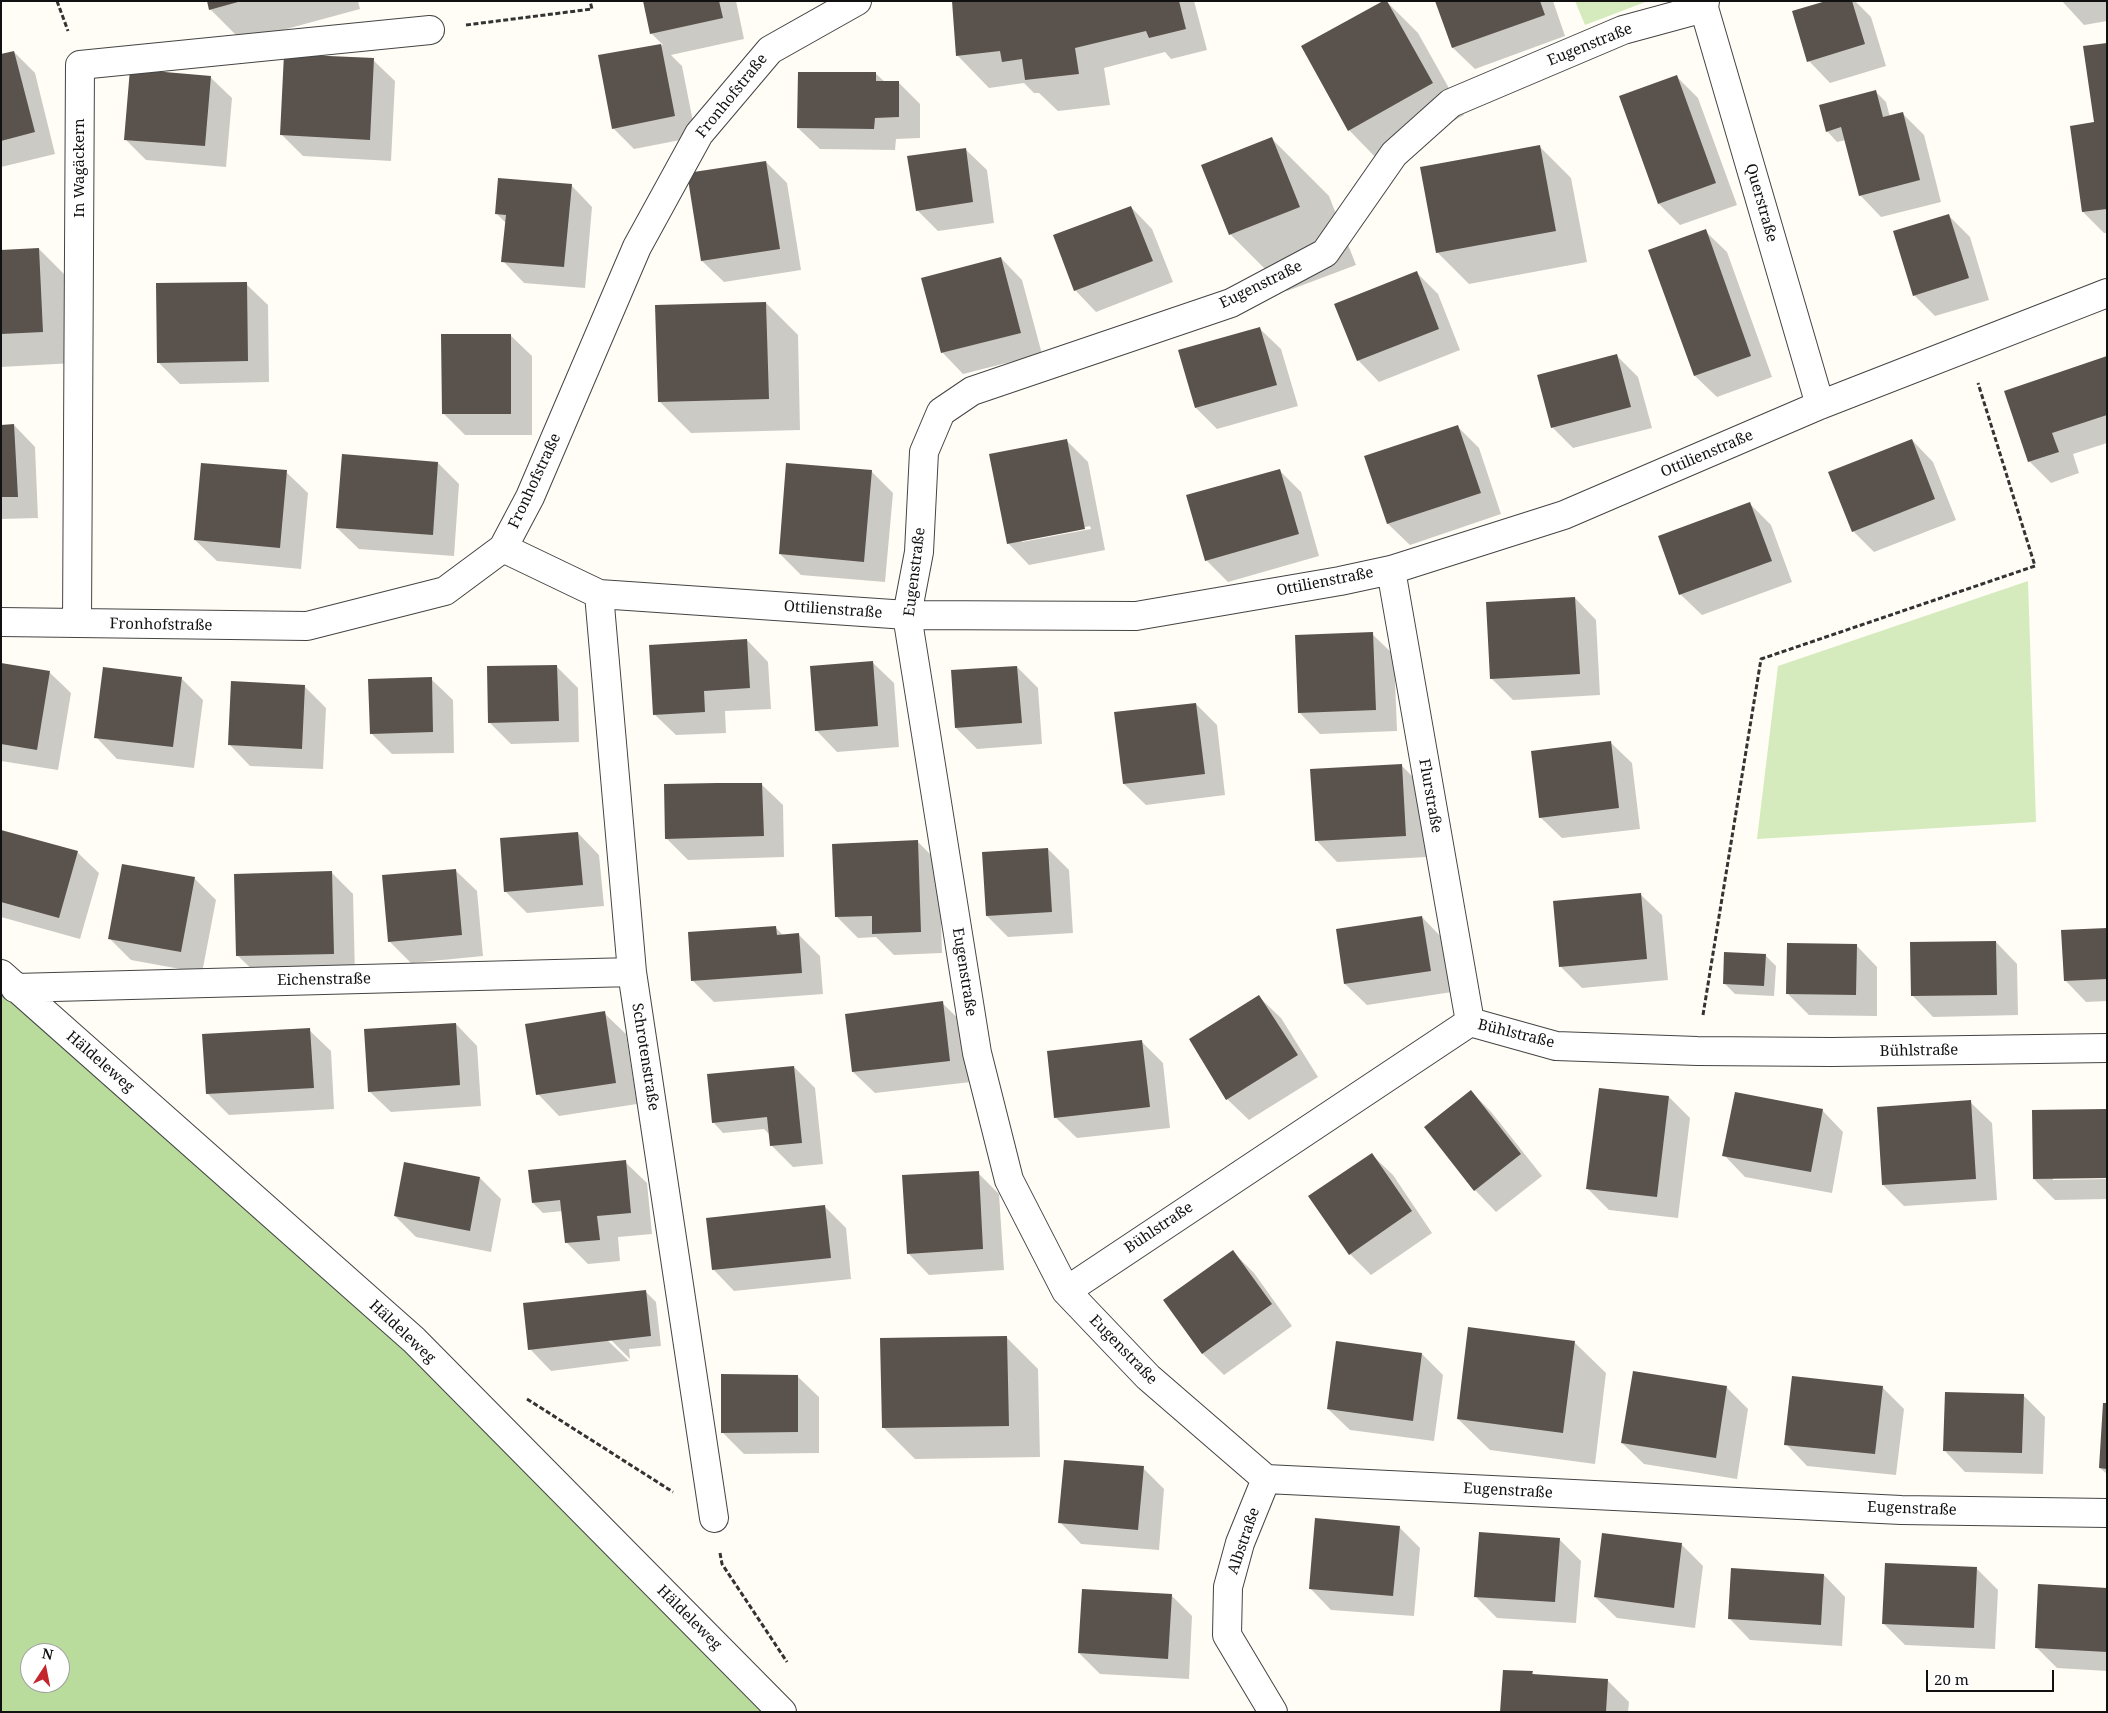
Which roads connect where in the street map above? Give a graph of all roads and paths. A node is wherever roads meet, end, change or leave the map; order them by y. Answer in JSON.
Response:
{"nodes":[{"id":1,"x":590,"y":1,"type":"edge"},
{"id":2,"x":857,"y":1,"type":"edge"},
{"id":3,"x":1704,"y":4,"type":"edge"},
{"id":4,"x":430,"y":30,"type":"joint"},
{"id":5,"x":2107,"y":293,"type":"edge"},
{"id":6,"x":1966,"y":347,"type":"junction"},
{"id":7,"x":1820,"y":405,"type":"junction"},
{"id":8,"x":503,"y":548,"type":"junction"},
{"id":9,"x":1391,"y":570,"type":"junction"},
{"id":10,"x":599,"y":594,"type":"junction"},
{"id":11,"x":907,"y":615,"type":"junction"},
{"id":12,"x":1,"y":622,"type":"edge"},
{"id":13,"x":77,"y":624,"type":"junction"},
{"id":14,"x":632,"y":972,"type":"junction"},
{"id":15,"x":8,"y":981,"type":"edge"},
{"id":16,"x":1470,"y":1022,"type":"junction"},
{"id":17,"x":2107,"y":1048,"type":"edge"},
{"id":18,"x":1697,"y":1051,"type":"junction"},
{"id":19,"x":1066,"y":1290,"type":"junction"},
{"id":20,"x":521,"y":1396,"type":"dead end"},
{"id":21,"x":1266,"y":1480,"type":"junction"},
{"id":22,"x":2107,"y":1513,"type":"edge"},
{"id":23,"x":714,"y":1518,"type":"junction"},
{"id":24,"x":787,"y":1662,"type":"dead end"},
{"id":25,"x":782,"y":1712,"type":"edge"},
{"id":26,"x":1273,"y":1712,"type":"edge"}],
"edges":[{"from":1,"to":4,"type":"path"},
{"from":2,"to":8,"type":"street","name":"Fronhofstraße"},
{"from":3,"to":7,"type":"street","name":"Querstraße"},
{"from":3,"to":11,"type":"street","name":"Eugenstraße"},
{"from":4,"to":13,"type":"street","name":"In Wagäckern"},
{"from":5,"to":6,"type":"street","name":"Ottilienstraße"},
{"from":6,"to":7,"type":"street","name":"Ottilienstraße"},
{"from":6,"to":18,"type":"path"},
{"from":7,"to":9,"type":"street","name":"Ottilienstraße"},
{"from":8,"to":10,"type":"street","name":"Ottilienstraße"},
{"from":8,"to":13,"type":"street","name":"Fronhofstraße"},
{"from":9,"to":11,"type":"street","name":"Ottilienstraße"},
{"from":9,"to":16,"type":"street","name":"Flurstraße"},
{"from":10,"to":11,"type":"street","name":"Ottilienstraße"},
{"from":10,"to":14,"type":"street","name":"Schrotenstraße"},
{"from":11,"to":19,"type":"street","name":"Eugenstraße"},
{"from":12,"to":13,"type":"street","name":"Fronhofstraße"},
{"from":14,"to":15,"type":"street","name":"Eichenstraße"},
{"from":14,"to":23,"type":"street","name":"Schrotenstraße"},
{"from":15,"to":25,"type":"street","name":"Häldeleweg"},
{"from":16,"to":18,"type":"street","name":"Bühlstraße"},
{"from":16,"to":19,"type":"street","name":"Bühlstraße"},
{"from":17,"to":18,"type":"street","name":"Bühlstraße"},
{"from":19,"to":21,"type":"street","name":"Eugenstraße"},
{"from":20,"to":23,"type":"path"},
{"from":21,"to":22,"type":"street","name":"Eugenstraße"},
{"from":21,"to":26,"type":"street","name":"Albstraße"},
{"from":23,"to":24,"type":"path"}]}
